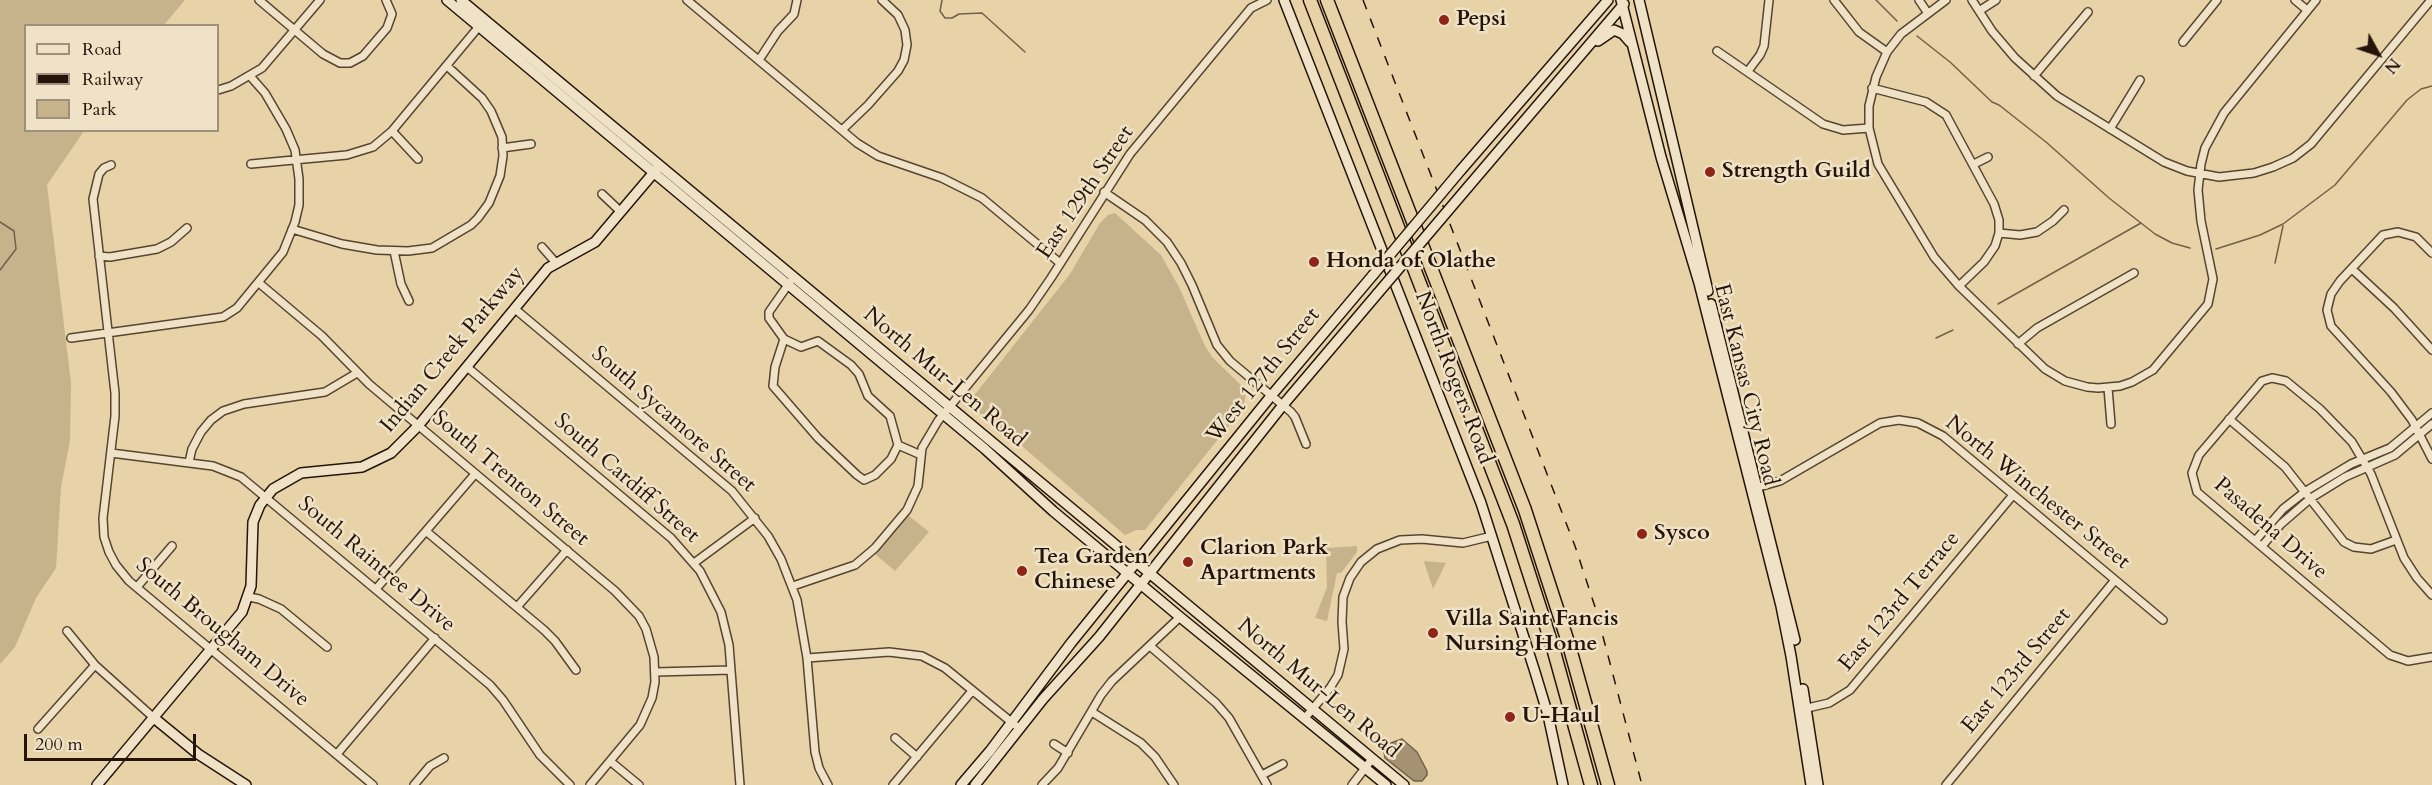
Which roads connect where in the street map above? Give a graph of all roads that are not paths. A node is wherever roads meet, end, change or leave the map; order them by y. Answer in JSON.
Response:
{"nodes":[{"id":1,"x":259,"y":0,"type":"edge"},
{"id":2,"x":320,"y":0,"type":"edge"},
{"id":3,"x":386,"y":0,"type":"edge"},
{"id":4,"x":447,"y":0,"type":"edge"},
{"id":5,"x":461,"y":0,"type":"edge"},
{"id":6,"x":687,"y":0,"type":"edge"},
{"id":7,"x":797,"y":0,"type":"edge"},
{"id":8,"x":882,"y":0,"type":"edge"},
{"id":9,"x":1267,"y":0,"type":"edge"},
{"id":10,"x":1284,"y":0,"type":"edge"},
{"id":11,"x":1310,"y":0,"type":"edge"},
{"id":12,"x":1327,"y":0,"type":"edge"},
{"id":13,"x":1608,"y":0,"type":"edge"},
{"id":14,"x":1639,"y":0,"type":"edge"},
{"id":15,"x":1769,"y":0,"type":"edge"},
{"id":16,"x":1834,"y":0,"type":"edge"},
{"id":17,"x":1919,"y":0,"type":"edge"},
{"id":18,"x":1946,"y":0,"type":"edge"},
{"id":19,"x":1972,"y":0,"type":"edge"},
{"id":20,"x":1995,"y":0,"type":"edge"},
{"id":21,"x":2217,"y":0,"type":"edge"},
{"id":22,"x":2295,"y":0,"type":"edge"},
{"id":23,"x":2316,"y":0,"type":"edge"},
{"id":24,"x":2432,"y":0,"type":"edge"},
{"id":25,"x":1623,"y":2,"type":"edge"},
{"id":26,"x":1979,"y":10,"type":"junction"},
{"id":27,"x":2307,"y":10,"type":"junction"},
{"id":28,"x":1928,"y":12,"type":"junction"},
{"id":29,"x":2088,"y":12,"type":"dead end"},
{"id":30,"x":482,"y":24,"type":"junction"},
{"id":31,"x":294,"y":30,"type":"junction"},
{"id":32,"x":2184,"y":42,"type":"dead end"},
{"id":33,"x":1632,"y":43,"type":"junction"},
{"id":34,"x":1717,"y":51,"type":"dead end"},
{"id":35,"x":1887,"y":52,"type":"junction"},
{"id":36,"x":1582,"y":54,"type":"junction"},
{"id":37,"x":759,"y":60,"type":"junction"},
{"id":38,"x":447,"y":66,"type":"junction"},
{"id":39,"x":1748,"y":71,"type":"junction"},
{"id":40,"x":250,"y":76,"type":"junction"},
{"id":41,"x":2034,"y":76,"type":"junction"},
{"id":42,"x":2140,"y":80,"type":"dead end"},
{"id":43,"x":1872,"y":88,"type":"junction"},
{"id":44,"x":219,"y":90,"type":"edge"},
{"id":45,"x":1869,"y":128,"type":"junction"},
{"id":46,"x":2110,"y":129,"type":"junction"},
{"id":47,"x":842,"y":130,"type":"junction"},
{"id":48,"x":392,"y":131,"type":"junction"},
{"id":49,"x":531,"y":144,"type":"dead end"},
{"id":50,"x":502,"y":148,"type":"junction"},
{"id":51,"x":1988,"y":157,"type":"dead end"},
{"id":52,"x":418,"y":159,"type":"dead end"},
{"id":53,"x":297,"y":160,"type":"junction"},
{"id":54,"x":250,"y":164,"type":"dead end"},
{"id":55,"x":1974,"y":164,"type":"junction"},
{"id":56,"x":111,"y":165,"type":"dead end"},
{"id":57,"x":660,"y":165,"type":"junction"},
{"id":58,"x":653,"y":173,"type":"junction"},
{"id":59,"x":2200,"y":174,"type":"junction"},
{"id":60,"x":1104,"y":192,"type":"junction"},
{"id":61,"x":603,"y":195,"type":"dead end"},
{"id":62,"x":2064,"y":210,"type":"dead end"},
{"id":63,"x":621,"y":212,"type":"junction"},
{"id":64,"x":187,"y":228,"type":"dead end"},
{"id":65,"x":292,"y":229,"type":"junction"},
{"id":66,"x":1999,"y":233,"type":"junction"},
{"id":67,"x":542,"y":247,"type":"dead end"},
{"id":68,"x":394,"y":251,"type":"junction"},
{"id":69,"x":2432,"y":253,"type":"edge"},
{"id":70,"x":99,"y":256,"type":"junction"},
{"id":71,"x":556,"y":262,"type":"junction"},
{"id":72,"x":1060,"y":263,"type":"junction"},
{"id":73,"x":2352,"y":269,"type":"junction"},
{"id":74,"x":2134,"y":273,"type":"dead end"},
{"id":75,"x":791,"y":281,"type":"junction"},
{"id":76,"x":259,"y":283,"type":"junction"},
{"id":77,"x":1959,"y":286,"type":"junction"},
{"id":78,"x":409,"y":301,"type":"dead end"},
{"id":79,"x":515,"y":309,"type":"junction"},
{"id":80,"x":109,"y":333,"type":"junction"},
{"id":81,"x":71,"y":338,"type":"dead end"},
{"id":82,"x":784,"y":339,"type":"junction"},
{"id":83,"x":2018,"y":344,"type":"junction"},
{"id":84,"x":2432,"y":350,"type":"edge"},
{"id":85,"x":467,"y":367,"type":"junction"},
{"id":86,"x":357,"y":373,"type":"junction"},
{"id":87,"x":2108,"y":388,"type":"junction"},
{"id":88,"x":1271,"y":396,"type":"junction"},
{"id":89,"x":1283,"y":405,"type":"junction"},
{"id":90,"x":946,"y":411,"type":"junction"},
{"id":91,"x":2432,"y":413,"type":"edge"},
{"id":92,"x":2229,"y":419,"type":"junction"},
{"id":93,"x":2111,"y":424,"type":"dead end"},
{"id":94,"x":2432,"y":424,"type":"edge"},
{"id":95,"x":418,"y":426,"type":"junction"},
{"id":96,"x":2416,"y":427,"type":"junction"},
{"id":97,"x":2420,"y":434,"type":"junction"},
{"id":98,"x":1306,"y":444,"type":"dead end"},
{"id":99,"x":898,"y":445,"type":"junction"},
{"id":100,"x":111,"y":453,"type":"junction"},
{"id":101,"x":921,"y":454,"type":"junction"},
{"id":102,"x":2432,"y":459,"type":"edge"},
{"id":103,"x":189,"y":462,"type":"junction"},
{"id":104,"x":2366,"y":463,"type":"junction"},
{"id":105,"x":475,"y":474,"type":"junction"},
{"id":106,"x":1754,"y":489,"type":"junction"},
{"id":107,"x":2306,"y":491,"type":"junction"},
{"id":108,"x":2013,"y":495,"type":"junction"},
{"id":109,"x":266,"y":497,"type":"junction"},
{"id":110,"x":2311,"y":498,"type":"junction"},
{"id":111,"x":755,"y":518,"type":"junction"},
{"id":112,"x":427,"y":532,"type":"junction"},
{"id":113,"x":1492,"y":536,"type":"junction"},
{"id":114,"x":2396,"y":540,"type":"junction"},
{"id":115,"x":2255,"y":541,"type":"junction"},
{"id":116,"x":172,"y":546,"type":"dead end"},
{"id":117,"x":2262,"y":546,"type":"junction"},
{"id":118,"x":567,"y":550,"type":"junction"},
{"id":119,"x":694,"y":563,"type":"junction"},
{"id":120,"x":1137,"y":564,"type":"junction"},
{"id":121,"x":1128,"y":574,"type":"junction"},
{"id":122,"x":1149,"y":574,"type":"junction"},
{"id":123,"x":2115,"y":580,"type":"junction"},
{"id":124,"x":1141,"y":585,"type":"junction"},
{"id":125,"x":793,"y":586,"type":"junction"},
{"id":126,"x":137,"y":587,"type":"junction"},
{"id":127,"x":376,"y":589,"type":"junction"},
{"id":128,"x":2432,"y":595,"type":"edge"},
{"id":129,"x":249,"y":597,"type":"junction"},
{"id":130,"x":518,"y":607,"type":"junction"},
{"id":131,"x":1180,"y":617,"type":"junction"},
{"id":132,"x":2163,"y":620,"type":"dead end"},
{"id":133,"x":67,"y":631,"type":"dead end"},
{"id":134,"x":435,"y":638,"type":"junction"},
{"id":135,"x":1150,"y":646,"type":"junction"},
{"id":136,"x":327,"y":647,"type":"dead end"},
{"id":137,"x":211,"y":649,"type":"junction"},
{"id":138,"x":2432,"y":657,"type":"edge"},
{"id":139,"x":807,"y":658,"type":"junction"},
{"id":140,"x":95,"y":665,"type":"junction"},
{"id":141,"x":576,"y":669,"type":"dead end"},
{"id":142,"x":731,"y":670,"type":"junction"},
{"id":143,"x":655,"y":672,"type":"junction"},
{"id":144,"x":972,"y":691,"type":"junction"},
{"id":145,"x":1312,"y":709,"type":"junction"},
{"id":146,"x":1803,"y":709,"type":"junction"},
{"id":147,"x":1092,"y":712,"type":"junction"},
{"id":148,"x":154,"y":718,"type":"junction"},
{"id":149,"x":1305,"y":718,"type":"junction"},
{"id":150,"x":1011,"y":722,"type":"junction"},
{"id":151,"x":38,"y":729,"type":"dead end"},
{"id":152,"x":1019,"y":729,"type":"junction"},
{"id":153,"x":895,"y":738,"type":"dead end"},
{"id":154,"x":1054,"y":744,"type":"dead end"},
{"id":155,"x":1068,"y":753,"type":"junction"},
{"id":156,"x":337,"y":754,"type":"junction"},
{"id":157,"x":917,"y":757,"type":"junction"},
{"id":158,"x":444,"y":758,"type":"dead end"},
{"id":159,"x":1372,"y":759,"type":"junction"},
{"id":160,"x":610,"y":761,"type":"junction"},
{"id":161,"x":1283,"y":764,"type":"dead end"},
{"id":162,"x":1365,"y":768,"type":"junction"},
{"id":163,"x":1262,"y":775,"type":"junction"},
{"id":164,"x":1170,"y":784,"type":"edge"},
{"id":165,"x":98,"y":785,"type":"edge"},
{"id":166,"x":246,"y":785,"type":"edge"},
{"id":167,"x":373,"y":785,"type":"edge"},
{"id":168,"x":414,"y":785,"type":"edge"},
{"id":169,"x":570,"y":785,"type":"edge"},
{"id":170,"x":590,"y":785,"type":"edge"},
{"id":171,"x":639,"y":785,"type":"edge"},
{"id":172,"x":740,"y":785,"type":"edge"},
{"id":173,"x":828,"y":785,"type":"edge"},
{"id":174,"x":893,"y":785,"type":"edge"},
{"id":175,"x":961,"y":785,"type":"edge"},
{"id":176,"x":975,"y":785,"type":"edge"},
{"id":177,"x":1042,"y":785,"type":"edge"},
{"id":178,"x":1267,"y":785,"type":"edge"},
{"id":179,"x":1352,"y":785,"type":"edge"},
{"id":180,"x":1386,"y":785,"type":"edge"},
{"id":181,"x":1404,"y":785,"type":"edge"},
{"id":182,"x":1563,"y":785,"type":"edge"},
{"id":183,"x":1591,"y":785,"type":"edge"},
{"id":184,"x":1608,"y":785,"type":"edge"},
{"id":185,"x":1811,"y":785,"type":"edge"},
{"id":186,"x":1818,"y":785,"type":"edge"},
{"id":187,"x":1946,"y":785,"type":"edge"}],
"edges":[{"from":1,"to":31,"type":"street"},
{"from":2,"to":31,"type":"street"},
{"from":3,"to":31,"type":"street"},
{"from":4,"to":30,"type":"main road","name":"North Mur-Len Road"},
{"from":5,"to":30,"type":"main road","name":"North Mur-Len Road"},
{"from":6,"to":37,"type":"street"},
{"from":7,"to":37,"type":"street"},
{"from":8,"to":47,"type":"street"},
{"from":9,"to":60,"type":"street","name":"East 129th Street"},
{"from":10,"to":113,"type":"main road","name":"North Rogers Road"},
{"from":11,"to":183,"type":"highway"},
{"from":12,"to":184,"type":"highway"},
{"from":13,"to":88,"type":"main road","name":"West 127th Street","bridge":true},
{"from":14,"to":106,"type":"main road","name":"East Kansas City Road"},
{"from":15,"to":39,"type":"street"},
{"from":16,"to":35,"type":"street"},
{"from":17,"to":28,"type":"street"},
{"from":18,"to":28,"type":"street"},
{"from":19,"to":26,"type":"street"},
{"from":20,"to":26,"type":"street"},
{"from":21,"to":32,"type":"street"},
{"from":22,"to":27,"type":"street"},
{"from":23,"to":27,"type":"street"},
{"from":24,"to":59,"type":"street"},
{"from":25,"to":33,"type":"main road","name":"East Kansas City Road"},
{"from":25,"to":36,"type":"main road","name":"West 127th Street"},
{"from":26,"to":41,"type":"street"},
{"from":27,"to":59,"type":"street"},
{"from":28,"to":35,"type":"street"},
{"from":29,"to":41,"type":"street"},
{"from":30,"to":38,"type":"street"},
{"from":30,"to":57,"type":"main road","name":"North Mur-Len Road"},
{"from":30,"to":58,"type":"main road","name":"North Mur-Len Road"},
{"from":31,"to":40,"type":"street"},
{"from":33,"to":36,"type":"main road"},
{"from":33,"to":106,"type":"main road","name":"East Kansas City Road"},
{"from":34,"to":39,"type":"street"},
{"from":35,"to":43,"type":"street"},
{"from":36,"to":89,"type":"main road","name":"West 127th Street","bridge":true},
{"from":37,"to":47,"type":"street"},
{"from":38,"to":48,"type":"street"},
{"from":38,"to":50,"type":"street"},
{"from":39,"to":45,"type":"street"},
{"from":40,"to":44,"type":"street"},
{"from":40,"to":53,"type":"street"},
{"from":41,"to":46,"type":"street"},
{"from":42,"to":46,"type":"street"},
{"from":43,"to":45,"type":"street"},
{"from":43,"to":55,"type":"street"},
{"from":45,"to":77,"type":"street"},
{"from":46,"to":59,"type":"street"},
{"from":47,"to":72,"type":"street"},
{"from":48,"to":52,"type":"street"},
{"from":48,"to":53,"type":"street"},
{"from":49,"to":50,"type":"street"},
{"from":50,"to":68,"type":"street"},
{"from":51,"to":55,"type":"street"},
{"from":53,"to":54,"type":"street"},
{"from":53,"to":65,"type":"street"},
{"from":55,"to":66,"type":"street"},
{"from":56,"to":70,"type":"street","name":"South Brougham Drive"},
{"from":57,"to":58,"type":"main road","name":"Indian Creek Parkway"},
{"from":57,"to":75,"type":"main road","name":"North Mur-Len Road"},
{"from":58,"to":63,"type":"main road","name":"Indian Creek Parkway"},
{"from":58,"to":75,"type":"main road","name":"North Mur-Len Road"},
{"from":59,"to":87,"type":"street"},
{"from":60,"to":72,"type":"street","name":"East 129th Street"},
{"from":60,"to":88,"type":"street"},
{"from":61,"to":63,"type":"street"},
{"from":62,"to":66,"type":"street"},
{"from":63,"to":71,"type":"main road","name":"Indian Creek Parkway"},
{"from":64,"to":70,"type":"street"},
{"from":65,"to":68,"type":"street"},
{"from":65,"to":76,"type":"street"},
{"from":66,"to":77,"type":"street"},
{"from":67,"to":71,"type":"street","name":"Indian Creek Parkway"},
{"from":68,"to":78,"type":"street"},
{"from":69,"to":73,"type":"street"},
{"from":70,"to":80,"type":"street","name":"South Brougham Drive"},
{"from":71,"to":79,"type":"main road","name":"Indian Creek Parkway"},
{"from":72,"to":90,"type":"street","name":"East 129th Street"},
{"from":73,"to":84,"type":"street"},
{"from":73,"to":96,"type":"street"},
{"from":74,"to":83,"type":"street"},
{"from":75,"to":82,"type":"street"},
{"from":75,"to":90,"type":"main road","name":"North Mur-Len Road"},
{"from":76,"to":80,"type":"street"},
{"from":76,"to":86,"type":"street","name":"South Trenton Street"},
{"from":77,"to":83,"type":"street"},
{"from":79,"to":85,"type":"main road","name":"Indian Creek Parkway"},
{"from":79,"to":111,"type":"street","name":"South Sycamore Street"},
{"from":80,"to":81,"type":"street"},
{"from":80,"to":100,"type":"street","name":"South Brougham Drive"},
{"from":82,"to":99,"type":"street"},
{"from":82,"to":99,"type":"street"},
{"from":83,"to":87,"type":"street"},
{"from":85,"to":95,"type":"main road","name":"Indian Creek Parkway"},
{"from":85,"to":119,"type":"street","name":"South Cardiff Street"},
{"from":86,"to":95,"type":"street","name":"South Trenton Street"},
{"from":86,"to":103,"type":"street"},
{"from":87,"to":93,"type":"street"},
{"from":88,"to":89,"type":"street"},
{"from":88,"to":120,"type":"main road","name":"West 127th Street"},
{"from":89,"to":98,"type":"street"},
{"from":89,"to":122,"type":"main road","name":"West 127th Street"},
{"from":90,"to":101,"type":"street","name":"East 129th Street"},
{"from":90,"to":120,"type":"main road","name":"North Mur-Len Road"},
{"from":90,"to":121,"type":"main road","name":"North Mur-Len Road"},
{"from":91,"to":96,"type":"street"},
{"from":92,"to":104,"type":"street","name":"Pasadena Drive"},
{"from":92,"to":107,"type":"street"},
{"from":92,"to":115,"type":"street","name":"Pasadena Drive"},
{"from":94,"to":97,"type":"street"},
{"from":95,"to":105,"type":"street","name":"South Trenton Street"},
{"from":95,"to":109,"type":"main road","name":"Indian Creek Parkway"},
{"from":96,"to":97,"type":"street"},
{"from":96,"to":104,"type":"street"},
{"from":97,"to":102,"type":"street"},
{"from":97,"to":104,"type":"street"},
{"from":99,"to":101,"type":"street"},
{"from":100,"to":103,"type":"street","name":"South Raintree Drive"},
{"from":100,"to":126,"type":"street","name":"South Brougham Drive"},
{"from":101,"to":125,"type":"street"},
{"from":103,"to":109,"type":"street","name":"South Raintree Drive"},
{"from":104,"to":107,"type":"street"},
{"from":104,"to":110,"type":"street"},
{"from":104,"to":114,"type":"street","name":"Pasadena Drive"},
{"from":105,"to":112,"type":"street"},
{"from":105,"to":118,"type":"street","name":"South Trenton Street"},
{"from":106,"to":108,"type":"street","name":"North Winchester Street"},
{"from":106,"to":146,"type":"main road","name":"East Kansas City Road"},
{"from":107,"to":110,"type":"street"},
{"from":107,"to":115,"type":"street"},
{"from":108,"to":123,"type":"street","name":"North Winchester Street"},
{"from":108,"to":146,"type":"street","name":"East 123rd Terrace"},
{"from":109,"to":127,"type":"street","name":"South Raintree Drive"},
{"from":109,"to":129,"type":"main road","name":"Indian Creek Parkway"},
{"from":110,"to":114,"type":"street"},
{"from":110,"to":117,"type":"street"},
{"from":111,"to":119,"type":"street"},
{"from":111,"to":125,"type":"street","name":"South Sycamore Street"},
{"from":112,"to":127,"type":"street"},
{"from":112,"to":130,"type":"street"},
{"from":113,"to":145,"type":"street"},
{"from":113,"to":182,"type":"main road","name":"North Rogers Road"},
{"from":114,"to":128,"type":"street","name":"Pasadena Drive"},
{"from":115,"to":117,"type":"street","name":"Pasadena Drive"},
{"from":116,"to":126,"type":"street"},
{"from":117,"to":138,"type":"street","name":"Pasadena Drive"},
{"from":118,"to":130,"type":"street"},
{"from":118,"to":143,"type":"street","name":"South Trenton Street"},
{"from":119,"to":142,"type":"street","name":"South Cardiff Street"},
{"from":120,"to":121,"type":"main road","name":"West 127th Street"},
{"from":120,"to":122,"type":"main road","name":"North Mur-Len Road"},
{"from":121,"to":124,"type":"main road","name":"North Mur-Len Road"},
{"from":121,"to":150,"type":"main road","name":"West 127th Street"},
{"from":122,"to":124,"type":"main road","name":"West 127th Street"},
{"from":122,"to":145,"type":"main road","name":"North Mur-Len Road"},
{"from":123,"to":132,"type":"street","name":"North Winchester Street"},
{"from":123,"to":187,"type":"street","name":"East 123rd Street"},
{"from":124,"to":131,"type":"main road","name":"North Mur-Len Road"},
{"from":124,"to":152,"type":"main road","name":"West 127th Street"},
{"from":125,"to":139,"type":"street","name":"South Sycamore Street"},
{"from":126,"to":137,"type":"street","name":"South Brougham Drive"},
{"from":127,"to":134,"type":"street","name":"South Raintree Drive"},
{"from":129,"to":136,"type":"street"},
{"from":129,"to":137,"type":"main road","name":"Indian Creek Parkway"},
{"from":130,"to":141,"type":"street"},
{"from":131,"to":135,"type":"street"},
{"from":131,"to":149,"type":"main road","name":"North Mur-Len Road"},
{"from":133,"to":140,"type":"street"},
{"from":134,"to":156,"type":"street"},
{"from":134,"to":169,"type":"street","name":"South Raintree Drive"},
{"from":135,"to":147,"type":"street"},
{"from":135,"to":163,"type":"street"},
{"from":137,"to":148,"type":"main road","name":"Indian Creek Parkway"},
{"from":137,"to":156,"type":"street","name":"South Brougham Drive"},
{"from":139,"to":144,"type":"street"},
{"from":139,"to":173,"type":"street","name":"South Sycamore Street"},
{"from":140,"to":148,"type":"street"},
{"from":140,"to":151,"type":"street"},
{"from":142,"to":143,"type":"street"},
{"from":142,"to":172,"type":"street","name":"South Cardiff Street"},
{"from":143,"to":160,"type":"street","name":"South Trenton Street"},
{"from":144,"to":150,"type":"street"},
{"from":144,"to":157,"type":"street"},
{"from":145,"to":149,"type":"street"},
{"from":145,"to":159,"type":"main road","name":"North Mur-Len Road"},
{"from":146,"to":185,"type":"main road","name":"East Kansas City Road"},
{"from":146,"to":186,"type":"main road","name":"East Kansas City Road"},
{"from":147,"to":155,"type":"street"},
{"from":147,"to":164,"type":"street"},
{"from":148,"to":165,"type":"main road","name":"Indian Creek Parkway"},
{"from":148,"to":166,"type":"main road"},
{"from":149,"to":162,"type":"main road","name":"North Mur-Len Road"},
{"from":150,"to":152,"type":"street"},
{"from":150,"to":175,"type":"main road","name":"West 127th Street"},
{"from":152,"to":176,"type":"main road","name":"West 127th Street"},
{"from":153,"to":157,"type":"street"},
{"from":154,"to":155,"type":"street"},
{"from":155,"to":177,"type":"street"},
{"from":156,"to":167,"type":"street","name":"South Brougham Drive"},
{"from":157,"to":174,"type":"street"},
{"from":158,"to":168,"type":"street"},
{"from":159,"to":162,"type":"street"},
{"from":159,"to":181,"type":"main road","name":"North Mur-Len Road"},
{"from":160,"to":170,"type":"street","name":"South Trenton Street"},
{"from":160,"to":171,"type":"street"},
{"from":161,"to":163,"type":"street"},
{"from":162,"to":179,"type":"street"},
{"from":162,"to":180,"type":"main road","name":"North Mur-Len Road"},
{"from":163,"to":178,"type":"street"}]}
